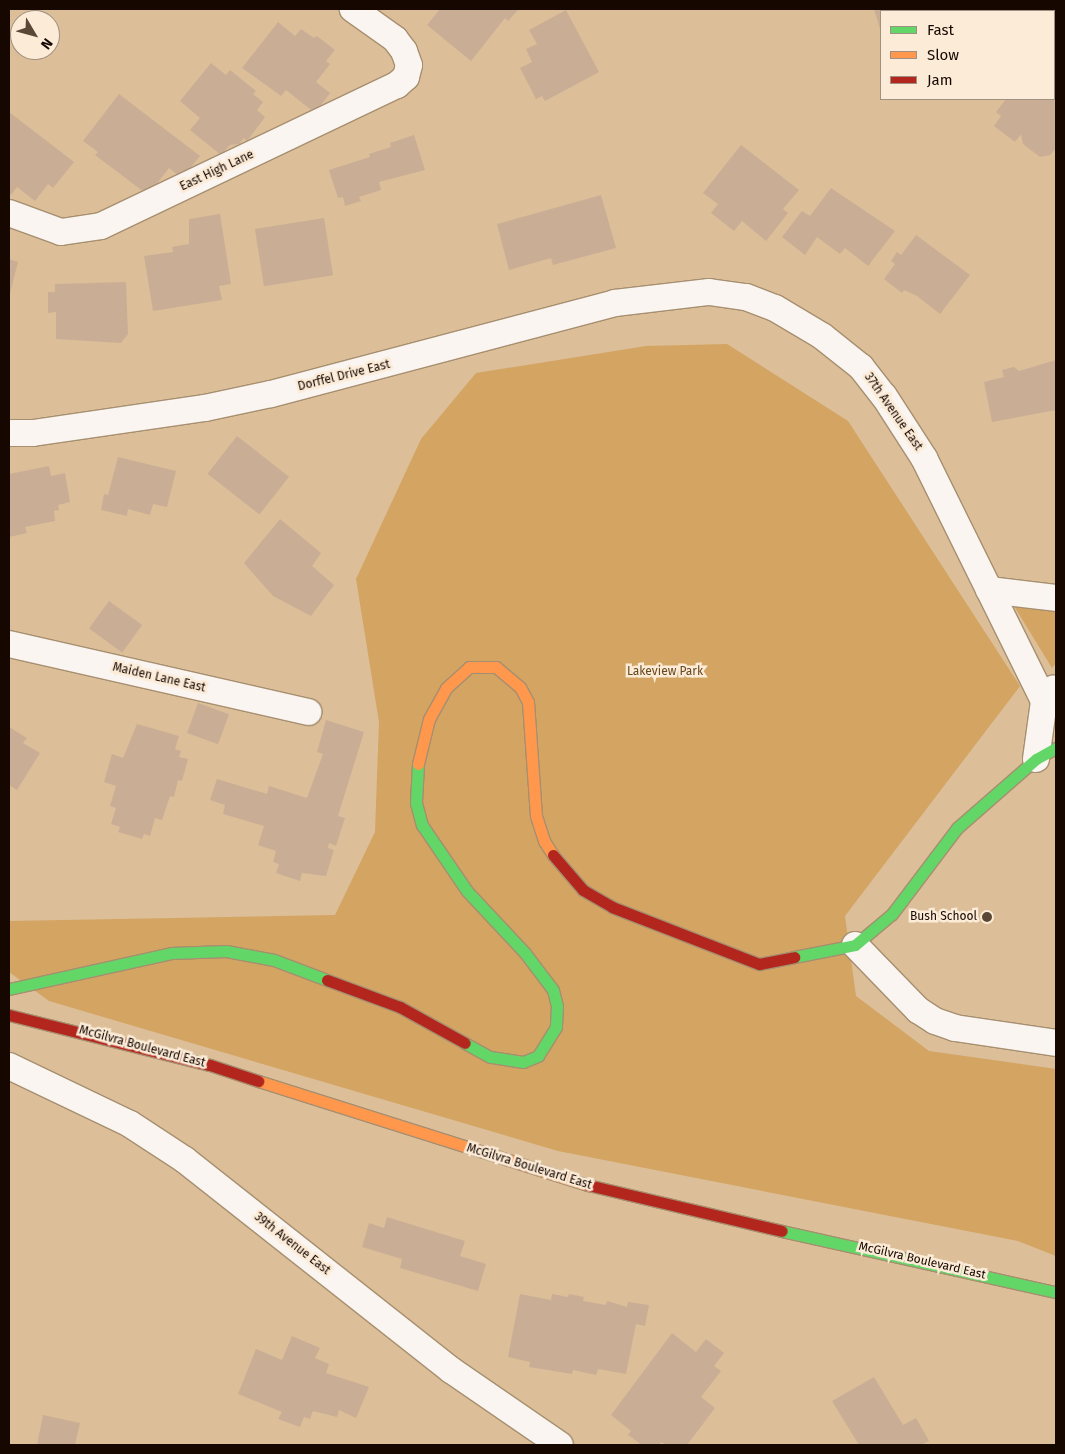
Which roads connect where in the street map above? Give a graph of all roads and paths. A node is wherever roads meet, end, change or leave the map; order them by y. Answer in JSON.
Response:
{"nodes":[{"id":1,"x":353,"y":9,"type":"edge"},
{"id":2,"x":9,"y":213,"type":"edge"},
{"id":3,"x":674,"y":294,"type":"joint"},
{"id":4,"x":9,"y":433,"type":"edge"},
{"id":5,"x":990,"y":590,"type":"junction"},
{"id":6,"x":1056,"y":598,"type":"edge"},
{"id":7,"x":9,"y":644,"type":"edge"},
{"id":8,"x":1050,"y":693,"type":"edge"},
{"id":9,"x":308,"y":712,"type":"dead end"},
{"id":10,"x":1046,"y":754,"type":"edge"},
{"id":11,"x":855,"y":945,"type":"junction"},
{"id":12,"x":9,"y":989,"type":"edge"},
{"id":13,"x":9,"y":1015,"type":"edge"},
{"id":14,"x":1056,"y":1044,"type":"edge"},
{"id":15,"x":9,"y":1066,"type":"edge"},
{"id":16,"x":1056,"y":1292,"type":"edge"},
{"id":17,"x":560,"y":1445,"type":"edge"}],
"edges":[{"from":1,"to":2,"type":"street","name":"East High Lane"},
{"from":3,"to":4,"type":"street","name":"Dorffel Drive East"},
{"from":3,"to":5,"type":"street","name":"37th Avenue East"},
{"from":5,"to":6,"type":"street"},
{"from":5,"to":8,"type":"street","name":"37th Avenue East"},
{"from":7,"to":9,"type":"street","name":"Maiden Lane East"},
{"from":8,"to":10,"type":"street"},
{"from":10,"to":11,"type":"main road"},
{"from":11,"to":12,"type":"main road"},
{"from":11,"to":14,"type":"street"},
{"from":13,"to":16,"type":"main road","name":"McGilvra Boulevard East"},
{"from":15,"to":17,"type":"street","name":"39th Avenue East"}]}
